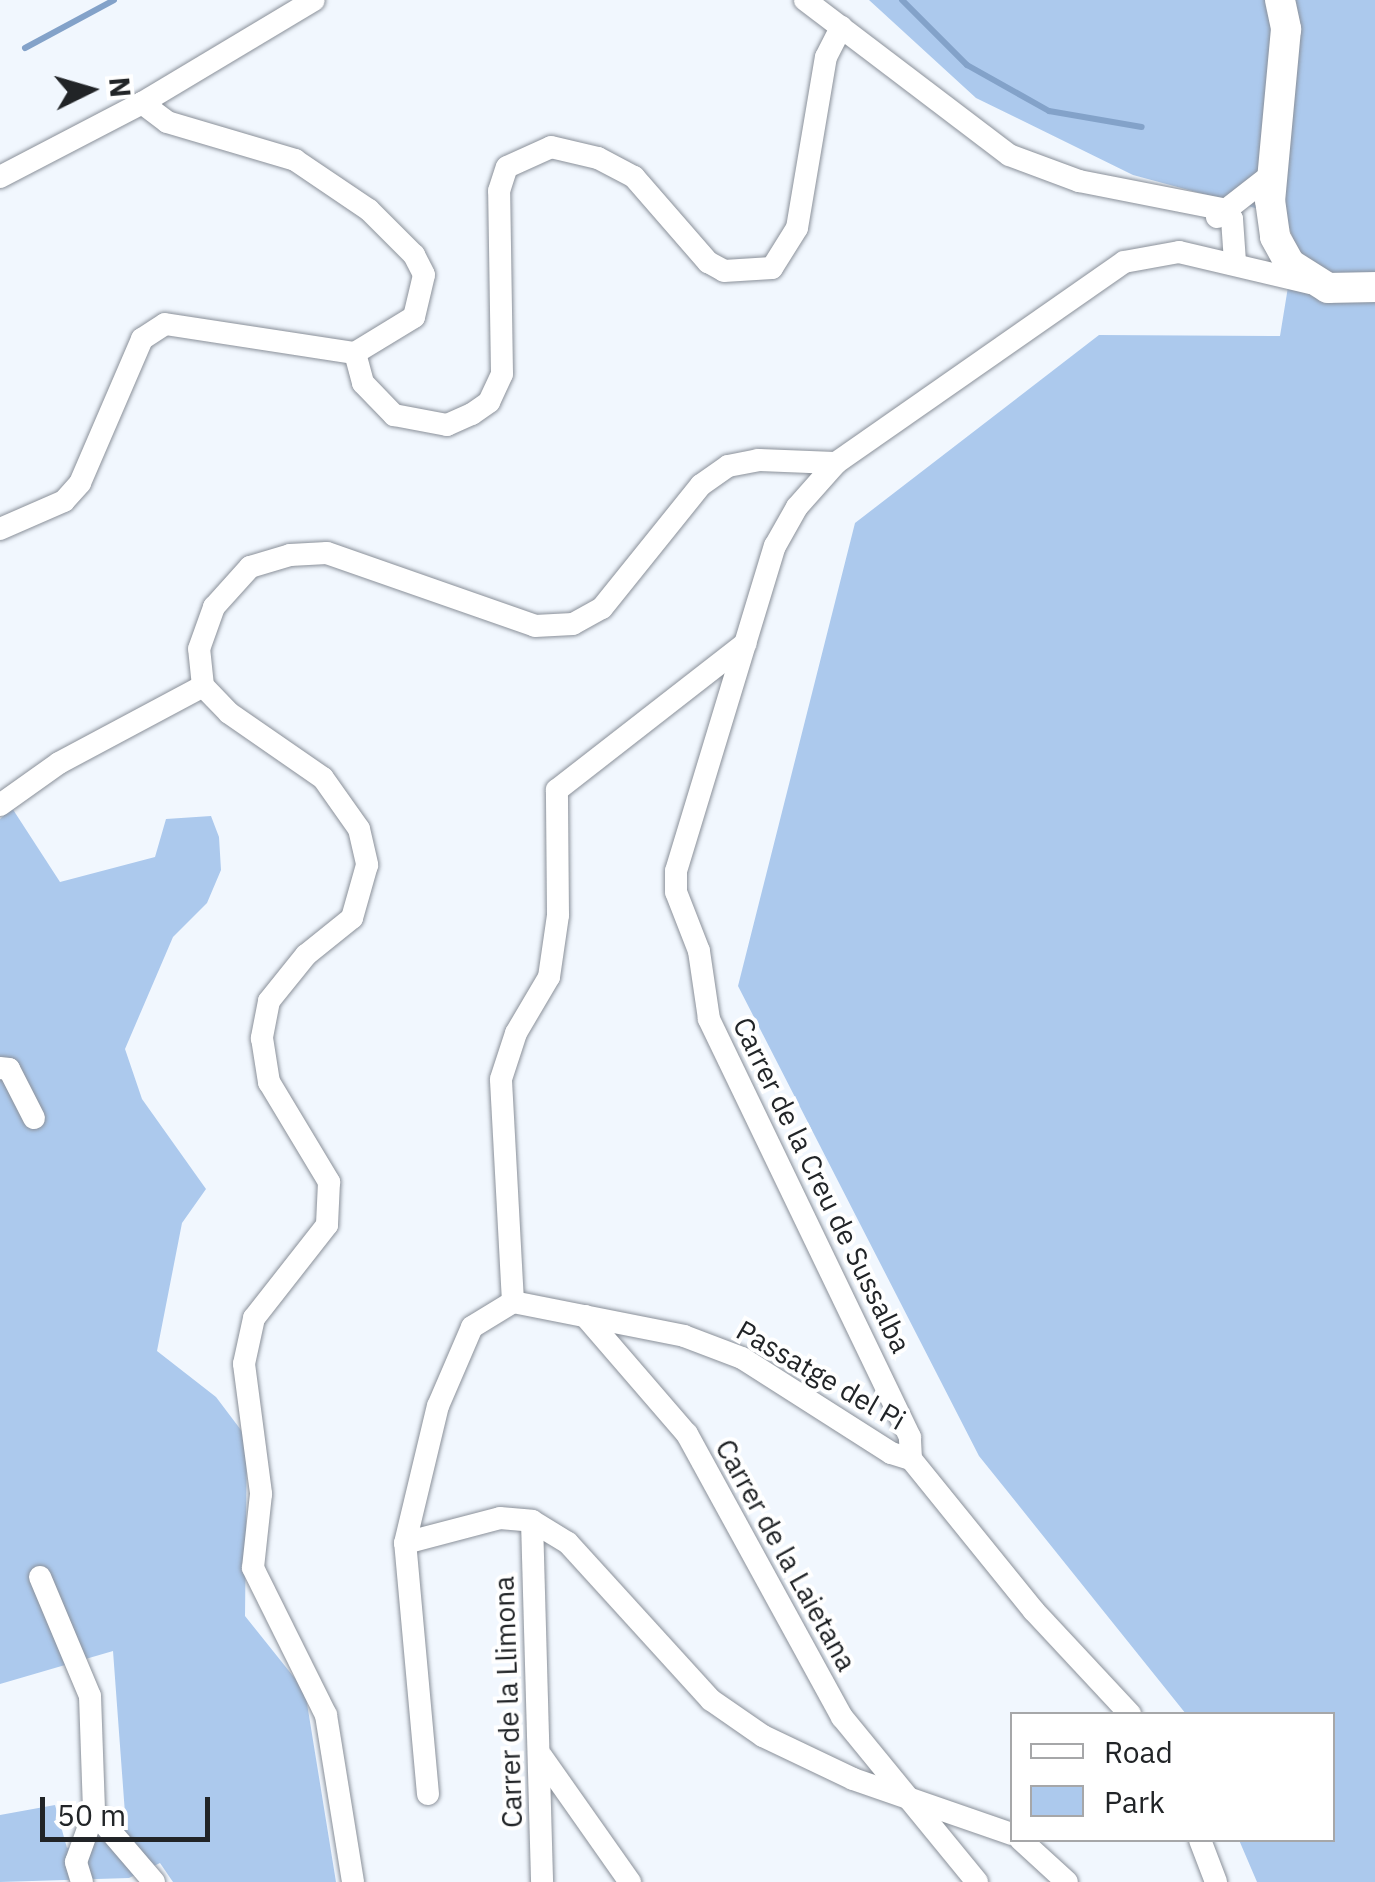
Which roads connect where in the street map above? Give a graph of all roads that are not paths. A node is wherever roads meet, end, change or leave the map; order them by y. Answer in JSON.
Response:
{"nodes":[{"id":1,"x":314,"y":0,"type":"edge"},
{"id":2,"x":805,"y":0,"type":"edge"},
{"id":3,"x":1280,"y":0,"type":"edge"},
{"id":4,"x":841,"y":27,"type":"junction"},
{"id":5,"x":142,"y":104,"type":"junction"},
{"id":6,"x":1272,"y":174,"type":"junction"},
{"id":7,"x":0,"y":176,"type":"edge"},
{"id":8,"x":1218,"y":217,"type":"junction"},
{"id":9,"x":1273,"y":232,"type":"junction"},
{"id":10,"x":1238,"y":263,"type":"junction"},
{"id":11,"x":1375,"y":287,"type":"edge"},
{"id":12,"x":1328,"y":288,"type":"junction"},
{"id":13,"x":355,"y":353,"type":"junction"},
{"id":14,"x":836,"y":462,"type":"junction"},
{"id":15,"x":0,"y":529,"type":"edge"},
{"id":16,"x":746,"y":642,"type":"junction"},
{"id":17,"x":203,"y":686,"type":"junction"},
{"id":18,"x":0,"y":805,"type":"edge"},
{"id":19,"x":0,"y":1068,"type":"edge"},
{"id":20,"x":34,"y":1118,"type":"dead end"},
{"id":21,"x":514,"y":1302,"type":"junction"},
{"id":22,"x":586,"y":1316,"type":"junction"},
{"id":23,"x":910,"y":1459,"type":"junction"},
{"id":24,"x":532,"y":1521,"type":"junction"},
{"id":25,"x":404,"y":1543,"type":"junction"},
{"id":26,"x":40,"y":1577,"type":"dead end"},
{"id":27,"x":1128,"y":1712,"type":"edge"},
{"id":28,"x":542,"y":1756,"type":"junction"},
{"id":29,"x":428,"y":1794,"type":"dead end"},
{"id":30,"x":910,"y":1794,"type":"junction"},
{"id":31,"x":94,"y":1812,"type":"junction"},
{"id":32,"x":1010,"y":1833,"type":"edge"},
{"id":33,"x":1023,"y":1842,"type":"edge"},
{"id":34,"x":1201,"y":1842,"type":"edge"},
{"id":35,"x":82,"y":1882,"type":"edge"},
{"id":36,"x":154,"y":1882,"type":"edge"},
{"id":37,"x":354,"y":1882,"type":"edge"},
{"id":38,"x":542,"y":1882,"type":"edge"},
{"id":39,"x":630,"y":1882,"type":"edge"},
{"id":40,"x":977,"y":1882,"type":"edge"},
{"id":41,"x":1067,"y":1882,"type":"edge"},
{"id":42,"x":1216,"y":1882,"type":"edge"}],
"edges":[{"from":1,"to":5,"type":"street"},
{"from":2,"to":4,"type":"street"},
{"from":3,"to":6,"type":"street"},
{"from":4,"to":8,"type":"street"},
{"from":4,"to":13,"type":"street"},
{"from":5,"to":7,"type":"street"},
{"from":5,"to":13,"type":"street"},
{"from":6,"to":8,"type":"street"},
{"from":6,"to":9,"type":"street"},
{"from":8,"to":9,"type":"street"},
{"from":8,"to":10,"type":"street"},
{"from":9,"to":10,"type":"street"},
{"from":9,"to":12,"type":"street"},
{"from":10,"to":12,"type":"street","name":"Carrer de la Creu de Sussalba"},
{"from":10,"to":14,"type":"street","name":"Carrer de la Creu de Sussalba"},
{"from":11,"to":12,"type":"street"},
{"from":13,"to":15,"type":"street"},
{"from":14,"to":16,"type":"street","name":"Carrer de la Creu de Sussalba"},
{"from":14,"to":17,"type":"street"},
{"from":16,"to":21,"type":"street"},
{"from":16,"to":23,"type":"street","name":"Carrer de la Creu de Sussalba"},
{"from":17,"to":18,"type":"street"},
{"from":17,"to":37,"type":"street"},
{"from":19,"to":20,"type":"street"},
{"from":21,"to":22,"type":"street"},
{"from":21,"to":25,"type":"street"},
{"from":22,"to":23,"type":"street","name":"Passatge del Pi"},
{"from":22,"to":30,"type":"street","name":"Carrer de la Laietana"},
{"from":23,"to":27,"type":"street","name":"Carrer de la Creu de Sussalba"},
{"from":24,"to":25,"type":"street"},
{"from":24,"to":28,"type":"street","name":"Carrer de la Llimona"},
{"from":24,"to":30,"type":"street"},
{"from":25,"to":29,"type":"street"},
{"from":26,"to":31,"type":"street"},
{"from":28,"to":38,"type":"street","name":"Carrer de la Llimona"},
{"from":28,"to":39,"type":"street"},
{"from":30,"to":32,"type":"street"},
{"from":30,"to":40,"type":"street","name":"Carrer de la Laietana"},
{"from":31,"to":35,"type":"street"},
{"from":31,"to":36,"type":"street"},
{"from":33,"to":41,"type":"street"},
{"from":34,"to":42,"type":"street"}]}
